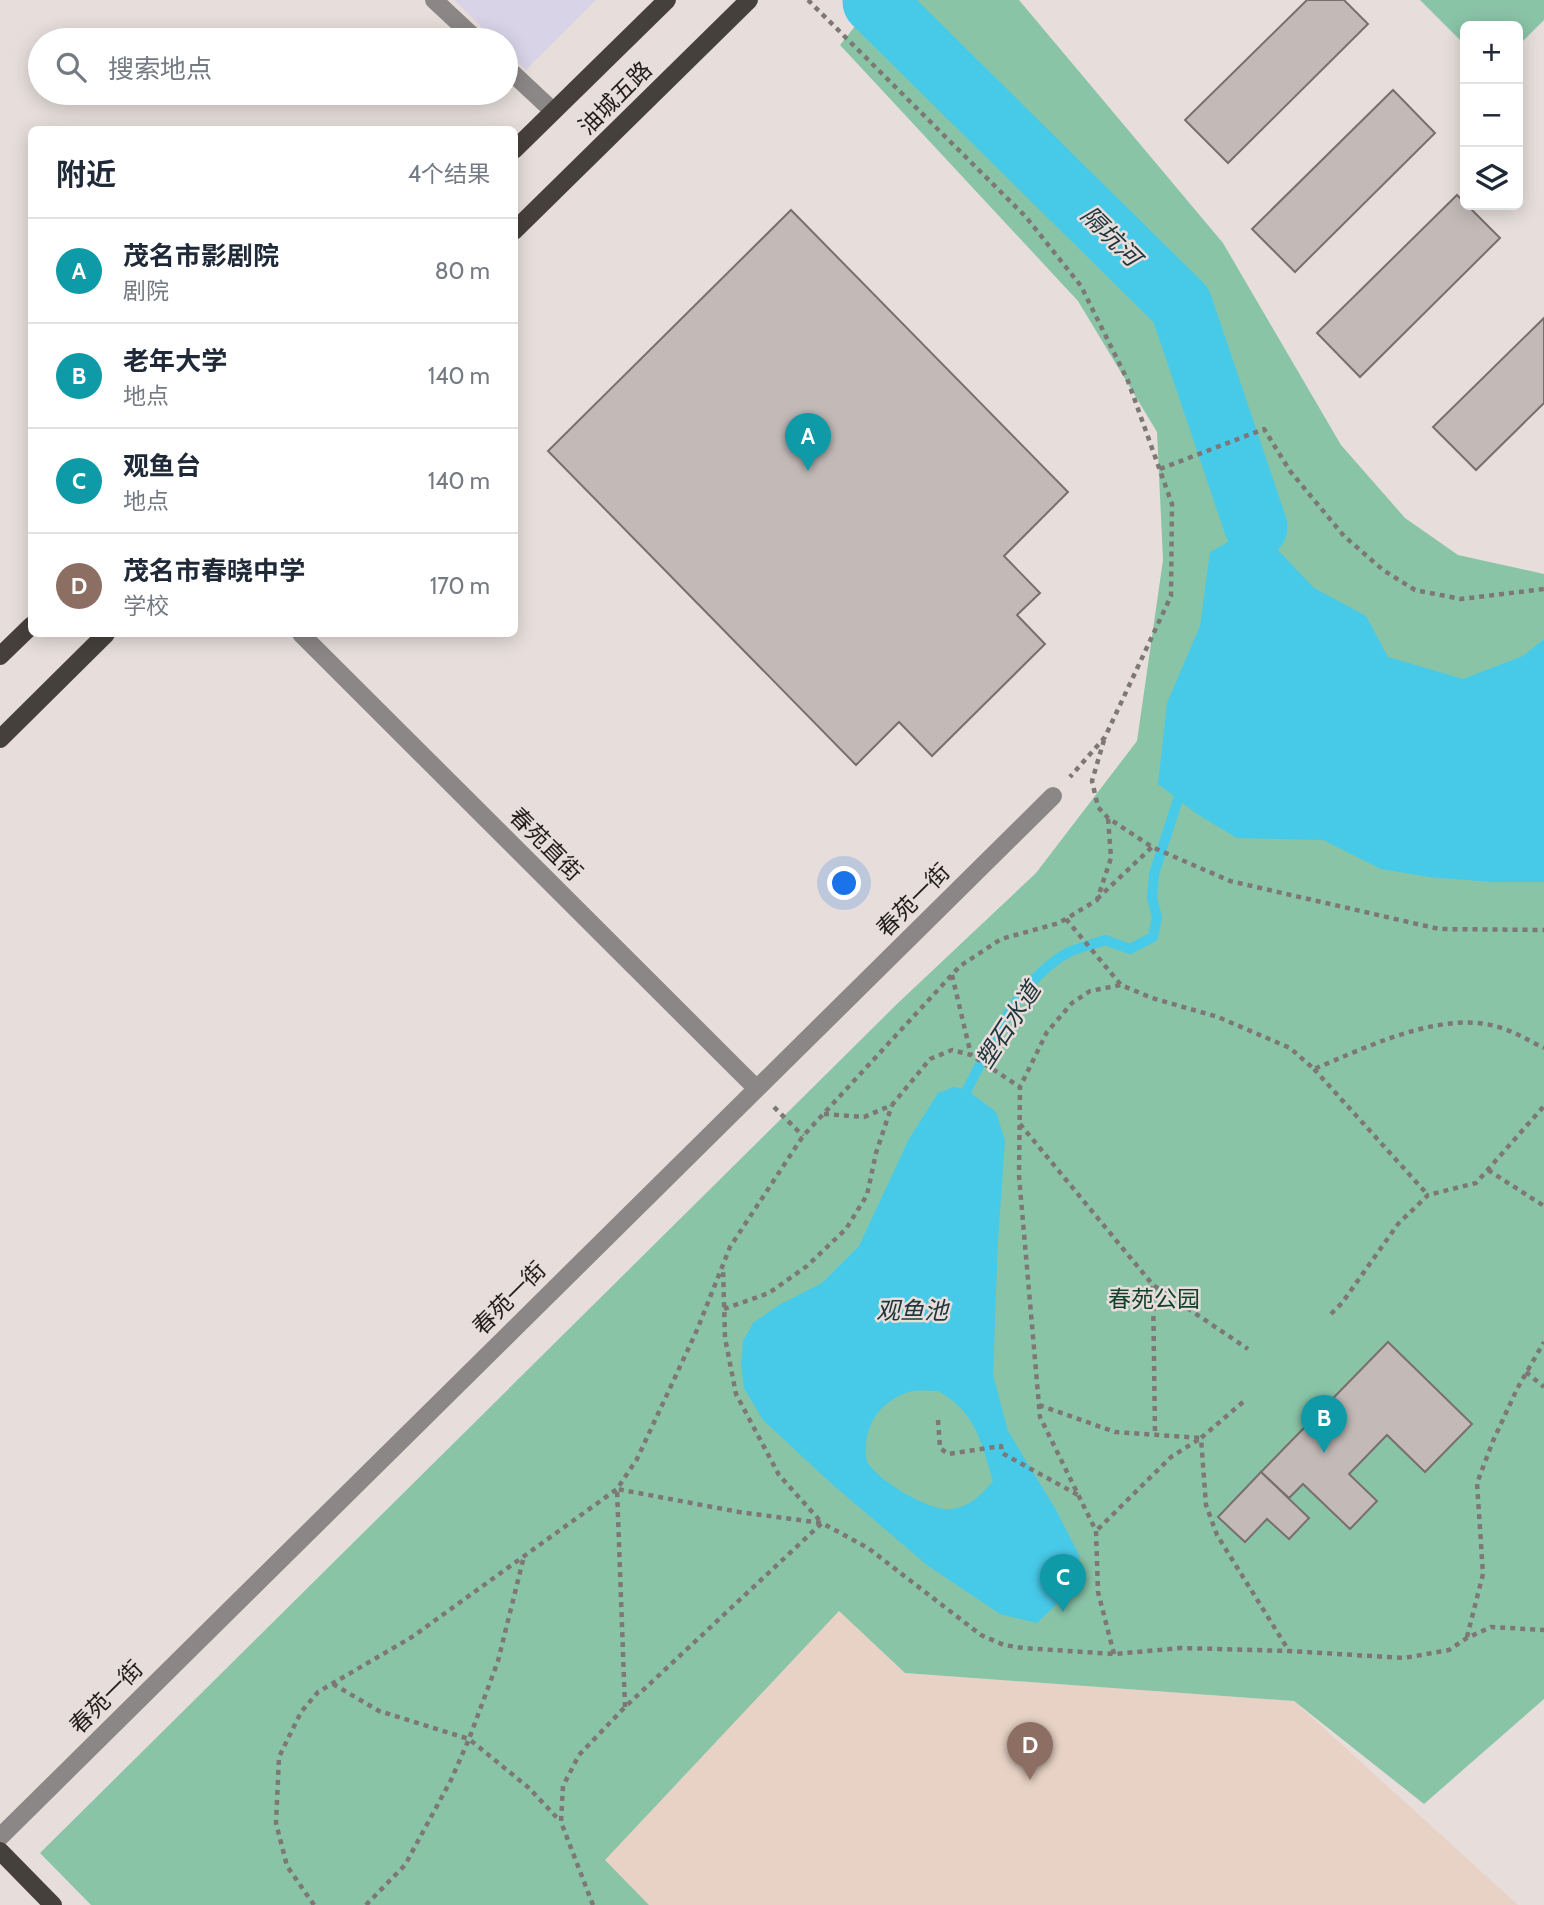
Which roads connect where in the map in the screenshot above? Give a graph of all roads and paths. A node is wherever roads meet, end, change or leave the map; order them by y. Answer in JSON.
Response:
{"nodes":[{"id":1,"x":433,"y":0,"type":"edge"},
{"id":2,"x":667,"y":0,"type":"edge"},
{"id":3,"x":749,"y":0,"type":"edge"},
{"id":4,"x":808,"y":0,"type":"edge"},
{"id":5,"x":464,"y":28,"type":"edge"},
{"id":6,"x":518,"y":78,"type":"edge"},
{"id":7,"x":553,"y":111,"type":"junction"},
{"id":8,"x":518,"y":145,"type":"edge"},
{"id":9,"x":518,"y":227,"type":"edge"},
{"id":10,"x":1161,"y":468,"type":"junction"},
{"id":11,"x":1544,"y":589,"type":"edge"},
{"id":12,"x":28,"y":629,"type":"edge"},
{"id":13,"x":103,"y":637,"type":"edge"},
{"id":14,"x":304,"y":637,"type":"edge"},
{"id":15,"x":0,"y":656,"type":"edge"},
{"id":16,"x":1105,"y":737,"type":"junction"},
{"id":17,"x":0,"y":739,"type":"edge"},
{"id":18,"x":1054,"y":796,"type":"joint"},
{"id":19,"x":1108,"y":818,"type":"junction"},
{"id":20,"x":1154,"y":847,"type":"junction"},
{"id":21,"x":1097,"y":900,"type":"junction"},
{"id":22,"x":1066,"y":919,"type":"junction"},
{"id":23,"x":1544,"y":930,"type":"edge"},
{"id":24,"x":951,"y":975,"type":"junction"},
{"id":25,"x":1121,"y":985,"type":"junction"},
{"id":26,"x":1544,"y":1048,"type":"edge"},
{"id":27,"x":971,"y":1055,"type":"junction"},
{"id":28,"x":1314,"y":1069,"type":"junction"},
{"id":29,"x":1020,"y":1087,"type":"junction"},
{"id":30,"x":756,"y":1088,"type":"junction"},
{"id":31,"x":892,"y":1105,"type":"junction"},
{"id":32,"x":1544,"y":1106,"type":"edge"},
{"id":33,"x":823,"y":1114,"type":"junction"},
{"id":34,"x":1020,"y":1124,"type":"junction"},
{"id":35,"x":803,"y":1136,"type":"junction"},
{"id":36,"x":1488,"y":1170,"type":"junction"},
{"id":37,"x":1428,"y":1195,"type":"junction"},
{"id":38,"x":1544,"y":1206,"type":"edge"},
{"id":39,"x":723,"y":1262,"type":"junction"},
{"id":40,"x":1153,"y":1285,"type":"junction"},
{"id":41,"x":724,"y":1309,"type":"junction"},
{"id":42,"x":1331,"y":1314,"type":"dead end"},
{"id":43,"x":1544,"y":1342,"type":"edge"},
{"id":44,"x":1248,"y":1349,"type":"dead end"},
{"id":45,"x":1526,"y":1372,"type":"junction"},
{"id":46,"x":1544,"y":1387,"type":"edge"},
{"id":47,"x":1243,"y":1402,"type":"dead end"},
{"id":48,"x":1039,"y":1405,"type":"junction"},
{"id":49,"x":938,"y":1420,"type":"dead end"},
{"id":50,"x":1155,"y":1434,"type":"junction"},
{"id":51,"x":1201,"y":1438,"type":"junction"},
{"id":52,"x":617,"y":1489,"type":"junction"},
{"id":53,"x":1079,"y":1496,"type":"junction"},
{"id":54,"x":822,"y":1523,"type":"junction"},
{"id":55,"x":1096,"y":1531,"type":"junction"},
{"id":56,"x":524,"y":1555,"type":"junction"},
{"id":57,"x":1544,"y":1630,"type":"edge"},
{"id":58,"x":1466,"y":1638,"type":"junction"},
{"id":59,"x":1289,"y":1651,"type":"junction"},
{"id":60,"x":1114,"y":1654,"type":"junction"},
{"id":61,"x":333,"y":1684,"type":"junction"},
{"id":62,"x":625,"y":1707,"type":"junction"},
{"id":63,"x":469,"y":1738,"type":"junction"},
{"id":64,"x":561,"y":1822,"type":"junction"},
{"id":65,"x":0,"y":1837,"type":"edge"},
{"id":66,"x":0,"y":1851,"type":"edge"},
{"id":67,"x":53,"y":1905,"type":"edge"},
{"id":68,"x":314,"y":1905,"type":"edge"},
{"id":69,"x":366,"y":1905,"type":"edge"},
{"id":70,"x":593,"y":1905,"type":"edge"}],
"edges":[{"from":1,"to":5,"type":"street"},
{"from":2,"to":7,"type":"main road","name":"油城五路"},
{"from":3,"to":9,"type":"main road","name":"油城五路"},
{"from":4,"to":10,"type":"path"},
{"from":6,"to":7,"type":"street"},
{"from":7,"to":8,"type":"main road","name":"油城五路"},
{"from":10,"to":11,"type":"path"},
{"from":10,"to":16,"type":"path"},
{"from":12,"to":15,"type":"main road"},
{"from":13,"to":17,"type":"main road"},
{"from":14,"to":30,"type":"street","name":"春苑直街"},
{"from":16,"to":18,"type":"path"},
{"from":16,"to":19,"type":"path"},
{"from":18,"to":30,"type":"street","name":"春苑一街"},
{"from":19,"to":20,"type":"path"},
{"from":19,"to":21,"type":"path"},
{"from":20,"to":21,"type":"path"},
{"from":20,"to":23,"type":"path"},
{"from":21,"to":22,"type":"path"},
{"from":22,"to":24,"type":"path"},
{"from":22,"to":25,"type":"path"},
{"from":24,"to":27,"type":"path"},
{"from":24,"to":33,"type":"path"},
{"from":25,"to":28,"type":"path"},
{"from":25,"to":29,"type":"path"},
{"from":26,"to":28,"type":"path"},
{"from":27,"to":29,"type":"path"},
{"from":27,"to":31,"type":"path"},
{"from":28,"to":37,"type":"path"},
{"from":29,"to":34,"type":"path"},
{"from":30,"to":35,"type":"path"},
{"from":30,"to":65,"type":"street","name":"春苑一街"},
{"from":31,"to":33,"type":"path"},
{"from":31,"to":41,"type":"path"},
{"from":32,"to":36,"type":"path"},
{"from":33,"to":35,"type":"path"},
{"from":34,"to":40,"type":"path"},
{"from":34,"to":48,"type":"path"},
{"from":35,"to":39,"type":"path"},
{"from":36,"to":37,"type":"path"},
{"from":36,"to":38,"type":"path"},
{"from":37,"to":42,"type":"path"},
{"from":39,"to":41,"type":"path"},
{"from":39,"to":52,"type":"path"},
{"from":40,"to":44,"type":"path"},
{"from":40,"to":50,"type":"path"},
{"from":41,"to":54,"type":"path"},
{"from":43,"to":45,"type":"path"},
{"from":45,"to":46,"type":"path"},
{"from":45,"to":58,"type":"path"},
{"from":47,"to":51,"type":"path"},
{"from":48,"to":50,"type":"path"},
{"from":48,"to":53,"type":"path"},
{"from":49,"to":53,"type":"path"},
{"from":50,"to":51,"type":"path"},
{"from":51,"to":55,"type":"path"},
{"from":51,"to":59,"type":"path"},
{"from":52,"to":54,"type":"path"},
{"from":52,"to":56,"type":"path"},
{"from":52,"to":62,"type":"path"},
{"from":53,"to":55,"type":"path"},
{"from":54,"to":60,"type":"path"},
{"from":54,"to":62,"type":"path"},
{"from":55,"to":60,"type":"path"},
{"from":56,"to":61,"type":"path"},
{"from":56,"to":63,"type":"path"},
{"from":57,"to":58,"type":"path"},
{"from":58,"to":59,"type":"path"},
{"from":59,"to":60,"type":"path"},
{"from":61,"to":63,"type":"path"},
{"from":61,"to":68,"type":"path"},
{"from":62,"to":64,"type":"path"},
{"from":63,"to":64,"type":"path"},
{"from":63,"to":69,"type":"path"},
{"from":64,"to":70,"type":"path"},
{"from":66,"to":67,"type":"main road"}]}
